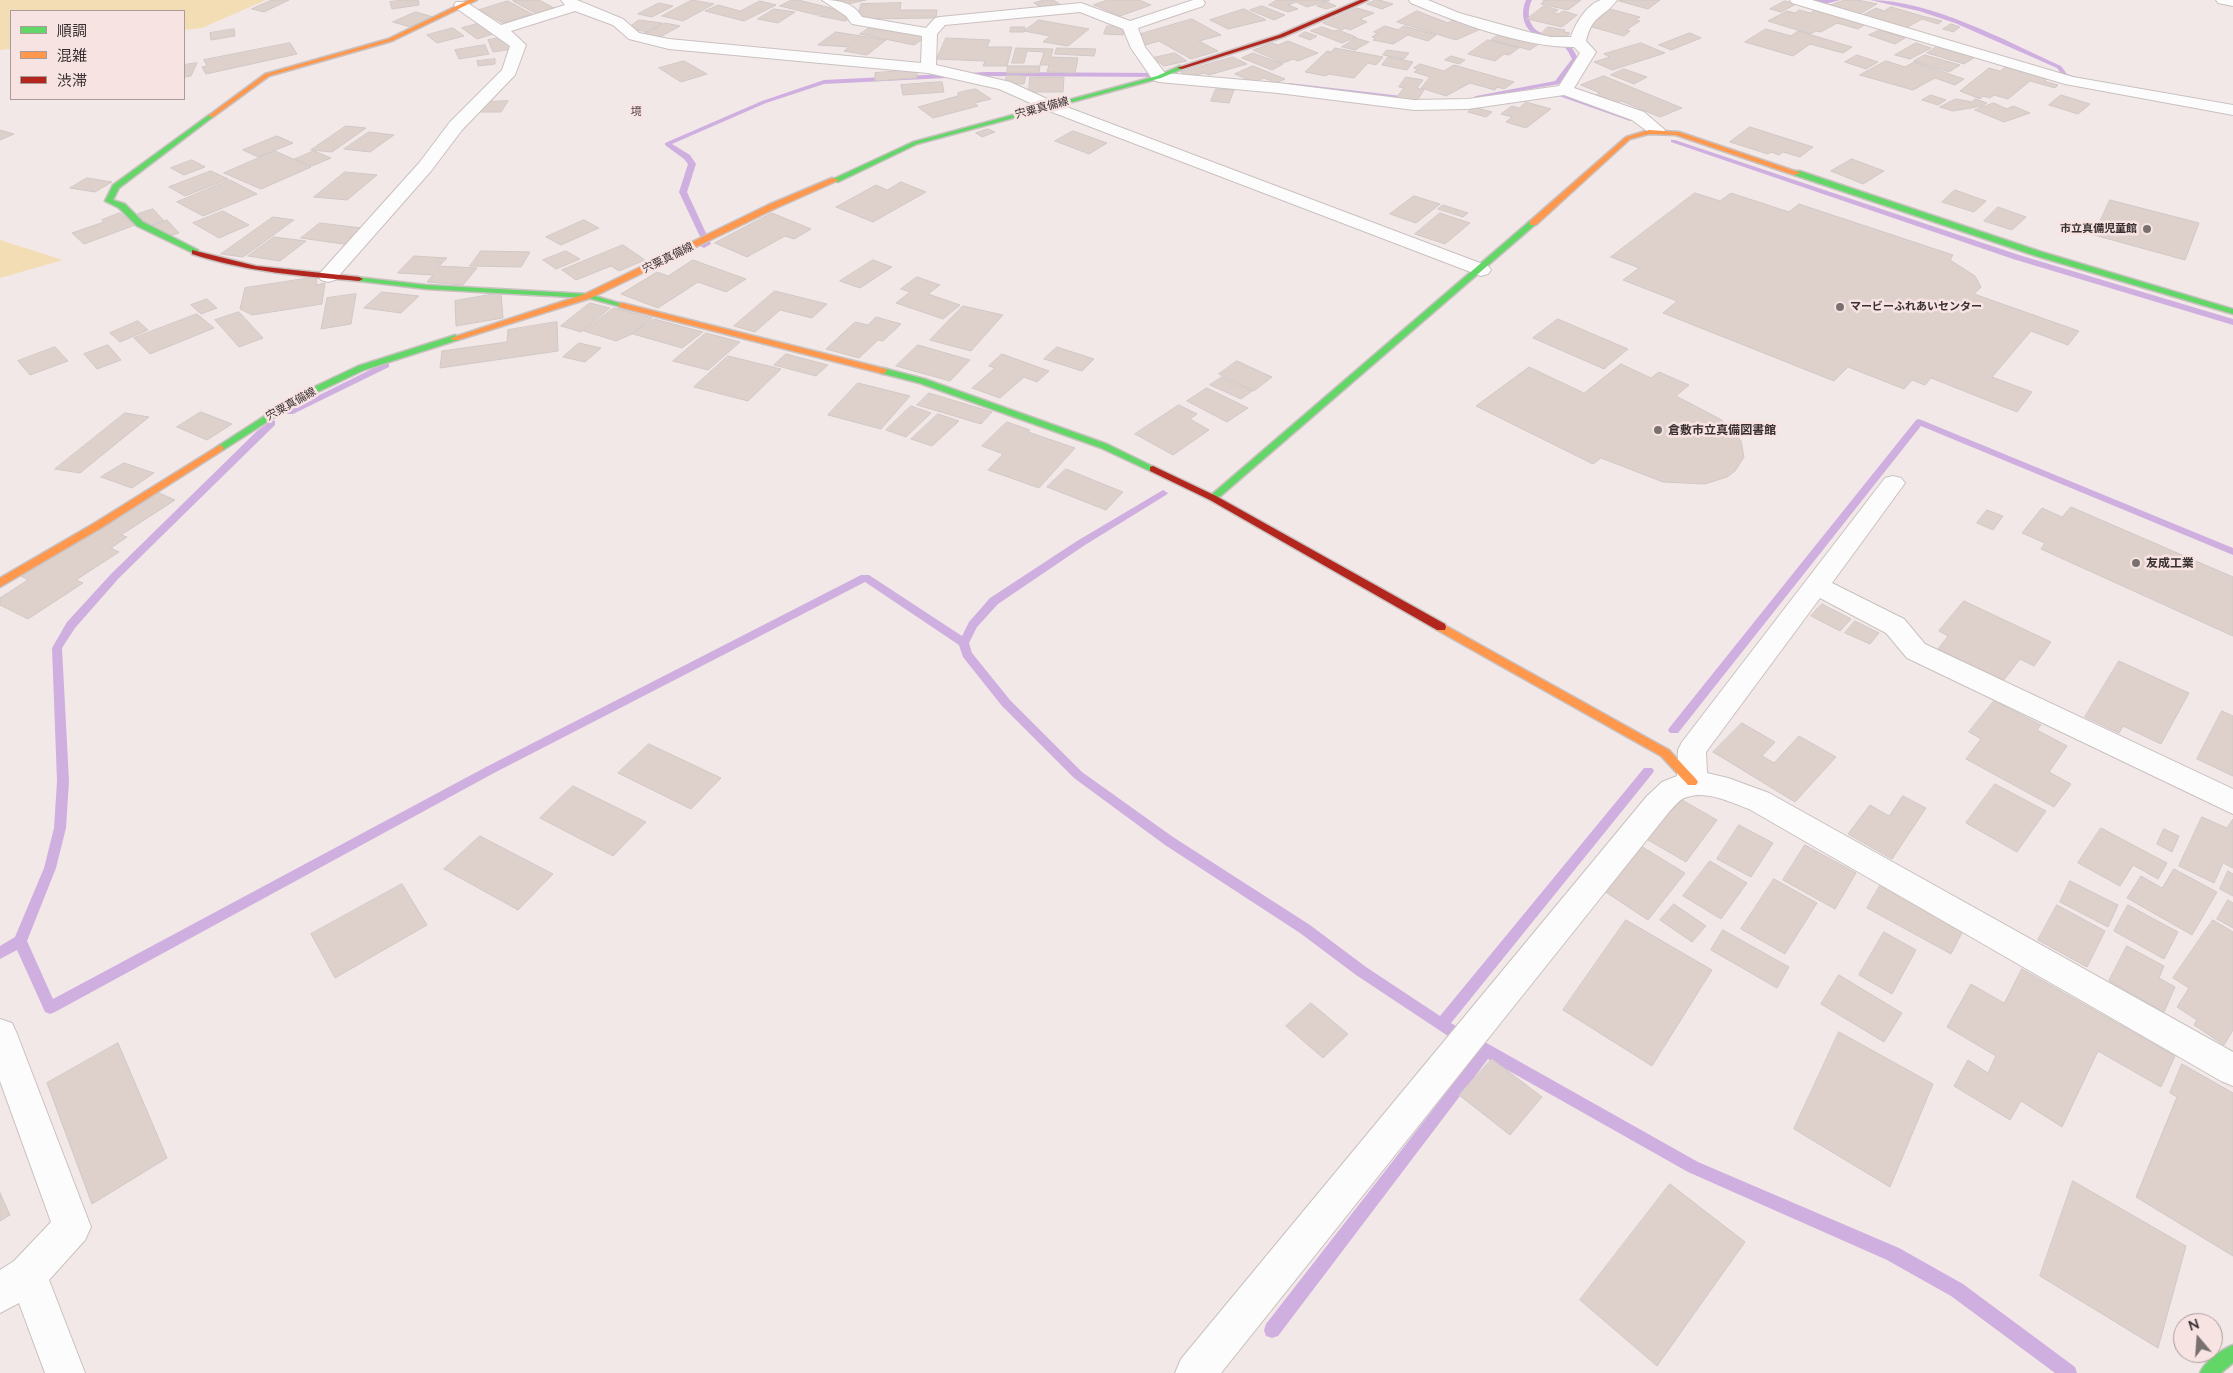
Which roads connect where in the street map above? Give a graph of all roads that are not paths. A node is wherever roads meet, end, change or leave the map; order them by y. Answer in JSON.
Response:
{"nodes":[{"id":1,"x":829,"y":0,"type":"edge"},
{"id":2,"x":982,"y":0,"type":"edge"},
{"id":3,"x":1365,"y":0,"type":"edge"},
{"id":4,"x":1416,"y":0,"type":"edge"},
{"id":5,"x":1610,"y":0,"type":"edge"},
{"id":6,"x":1797,"y":0,"type":"edge"},
{"id":7,"x":2223,"y":0,"type":"edge"},
{"id":8,"x":2233,"y":2,"type":"edge"},
{"id":9,"x":467,"y":3,"type":"edge"},
{"id":10,"x":572,"y":3,"type":"edge"},
{"id":11,"x":1198,"y":3,"type":"dead end"},
{"id":12,"x":1000,"y":14,"type":"junction"},
{"id":13,"x":1130,"y":26,"type":"junction"},
{"id":14,"x":499,"y":30,"type":"junction"},
{"id":15,"x":930,"y":33,"type":"junction"},
{"id":16,"x":1578,"y":42,"type":"junction"},
{"id":17,"x":928,"y":68,"type":"junction"},
{"id":18,"x":1158,"y":77,"type":"junction"},
{"id":19,"x":1565,"y":90,"type":"junction"},
{"id":20,"x":1050,"y":106,"type":"junction"},
{"id":21,"x":2233,"y":110,"type":"edge"},
{"id":22,"x":1657,"y":130,"type":"junction"},
{"id":23,"x":1481,"y":270,"type":"junction"},
{"id":24,"x":328,"y":276,"type":"junction"},
{"id":25,"x":588,"y":296,"type":"junction"},
{"id":26,"x":2233,"y":312,"type":"edge"},
{"id":27,"x":1893,"y":483,"type":"dead end"},
{"id":28,"x":1213,"y":498,"type":"junction"},
{"id":29,"x":0,"y":583,"type":"edge"},
{"id":30,"x":1817,"y":586,"type":"junction"},
{"id":31,"x":1692,"y":782,"type":"junction"},
{"id":32,"x":2233,"y":802,"type":"edge"},
{"id":33,"x":0,"y":1034,"type":"edge"},
{"id":34,"x":2233,"y":1070,"type":"edge"},
{"id":35,"x":14,"y":1284,"type":"edge"},
{"id":36,"x":2233,"y":1353,"type":"edge"},
{"id":37,"x":65,"y":1373,"type":"edge"},
{"id":38,"x":1195,"y":1373,"type":"edge"},
{"id":39,"x":2208,"y":1373,"type":"edge"}],
"edges":[{"from":1,"to":15,"type":"street"},
{"from":2,"to":12,"type":"street"},
{"from":3,"to":18,"type":"street","name":"宍粟真備線"},
{"from":4,"to":16,"type":"street"},
{"from":5,"to":16,"type":"street"},
{"from":6,"to":21,"type":"street"},
{"from":7,"to":8,"type":"street"},
{"from":9,"to":14,"type":"street"},
{"from":9,"to":24,"type":"street"},
{"from":10,"to":14,"type":"street"},
{"from":10,"to":17,"type":"street"},
{"from":11,"to":13,"type":"street"},
{"from":12,"to":13,"type":"street"},
{"from":12,"to":15,"type":"street"},
{"from":13,"to":18,"type":"street"},
{"from":14,"to":24,"type":"street"},
{"from":15,"to":17,"type":"street"},
{"from":16,"to":19,"type":"street"},
{"from":17,"to":20,"type":"street"},
{"from":18,"to":19,"type":"street"},
{"from":18,"to":20,"type":"street","name":"宍粟真備線"},
{"from":19,"to":22,"type":"street"},
{"from":20,"to":23,"type":"street"},
{"from":20,"to":25,"type":"street","name":"宍粟真備線"},
{"from":22,"to":23,"type":"street"},
{"from":22,"to":26,"type":"street"},
{"from":23,"to":28,"type":"street"},
{"from":24,"to":25,"type":"street"},
{"from":25,"to":28,"type":"street"},
{"from":25,"to":29,"type":"street","name":"宍粟真備線"},
{"from":27,"to":30,"type":"street"},
{"from":28,"to":31,"type":"street"},
{"from":30,"to":31,"type":"street"},
{"from":30,"to":32,"type":"street"},
{"from":31,"to":34,"type":"street"},
{"from":31,"to":38,"type":"street"},
{"from":33,"to":35,"type":"street"},
{"from":35,"to":37,"type":"street"},
{"from":36,"to":39,"type":"street"}]}
